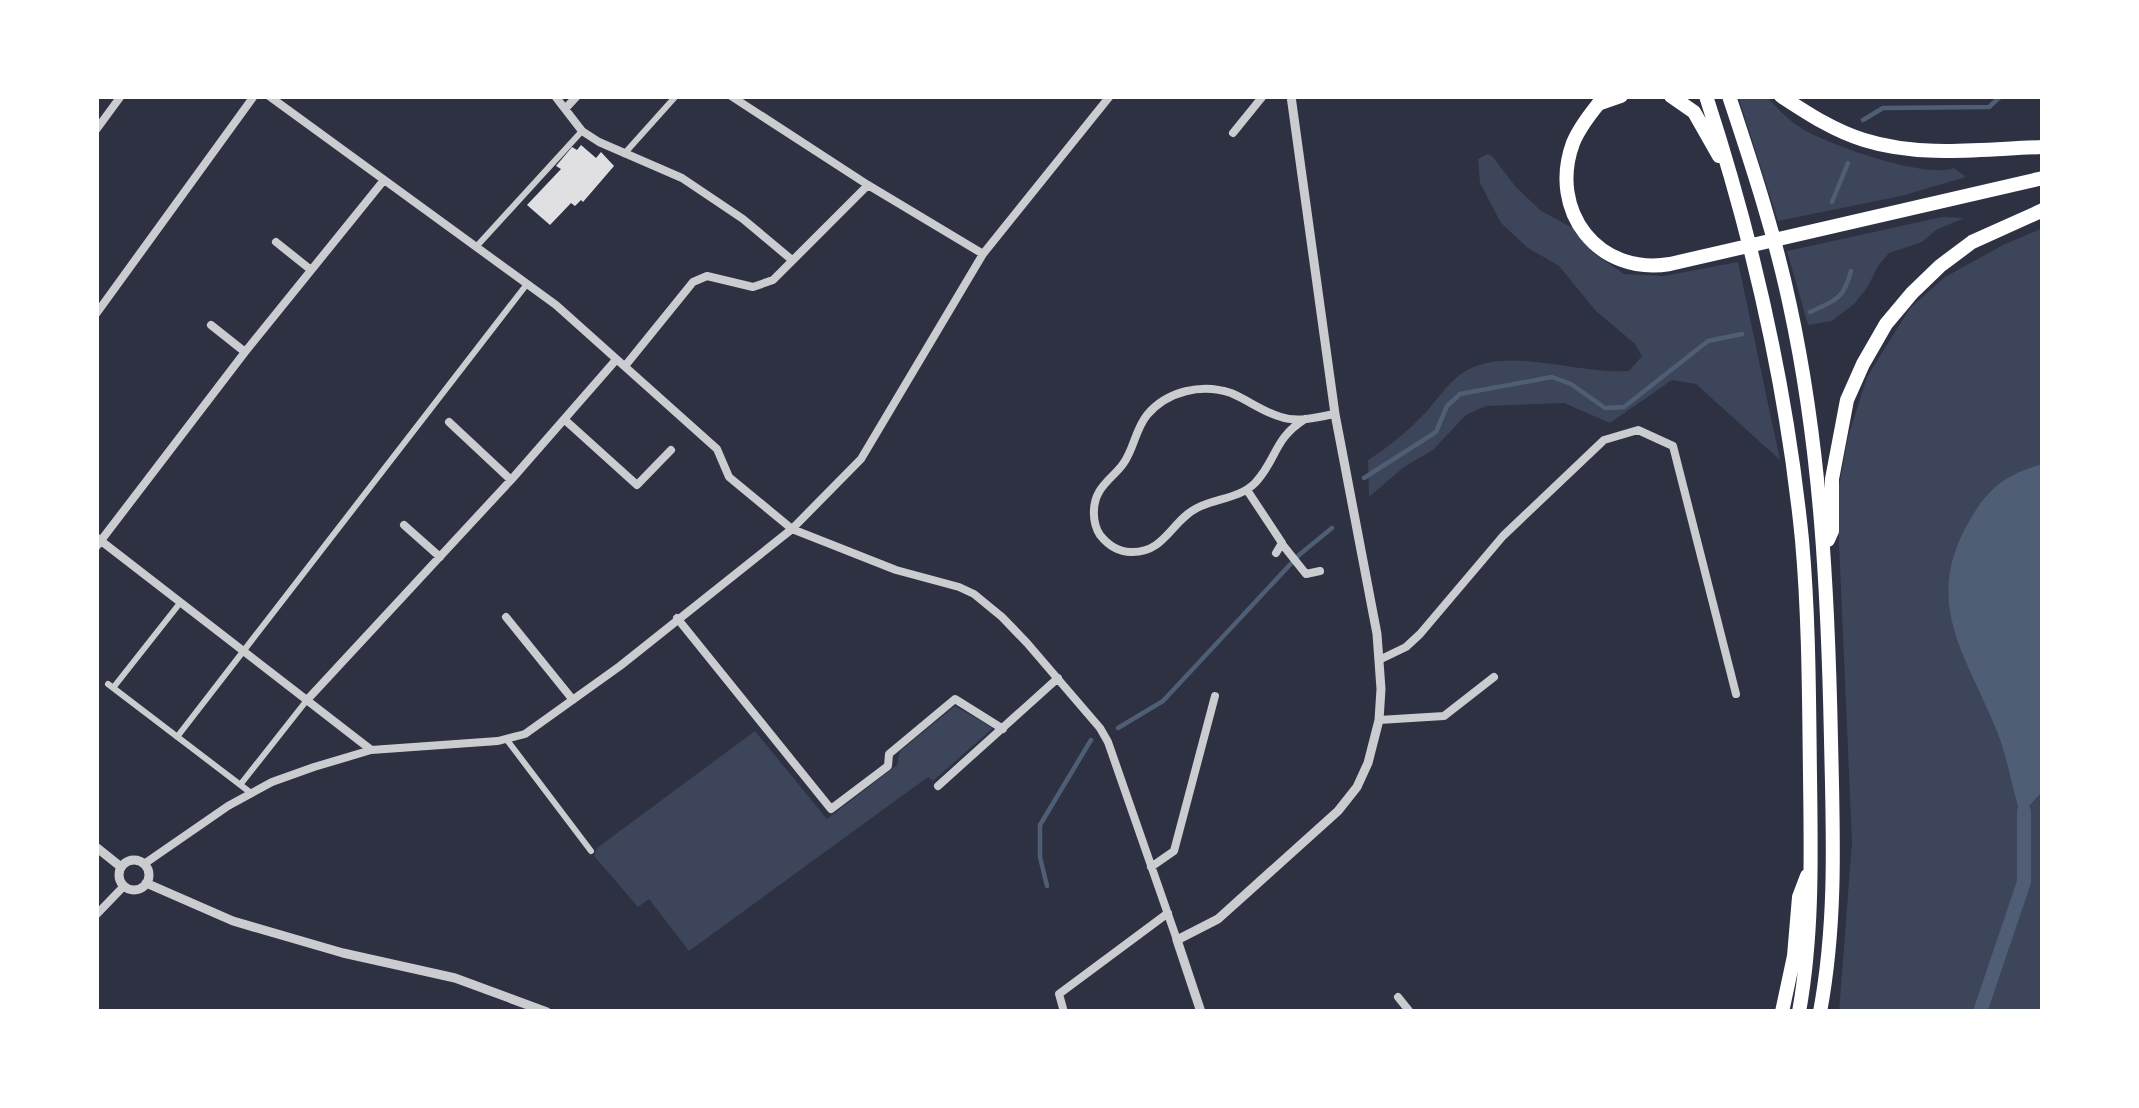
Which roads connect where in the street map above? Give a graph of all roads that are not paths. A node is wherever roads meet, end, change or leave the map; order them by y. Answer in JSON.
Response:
{"nodes":[{"id":1,"x":122,"y":96,"type":"edge"},
{"id":2,"x":254,"y":96,"type":"edge"},
{"id":3,"x":555,"y":96,"type":"edge"},
{"id":4,"x":577,"y":96,"type":"edge"},
{"id":5,"x":676,"y":96,"type":"edge"},
{"id":6,"x":731,"y":96,"type":"edge"},
{"id":7,"x":1110,"y":96,"type":"edge"},
{"id":8,"x":1263,"y":96,"type":"edge"},
{"id":9,"x":1291,"y":96,"type":"edge"},
{"id":10,"x":1622,"y":96,"type":"edge"},
{"id":11,"x":1671,"y":96,"type":"edge"},
{"id":12,"x":1706,"y":96,"type":"edge"},
{"id":13,"x":1729,"y":96,"type":"edge"},
{"id":14,"x":1780,"y":96,"type":"edge"},
{"id":15,"x":276,"y":98,"type":"edge"},
{"id":16,"x":1602,"y":100,"type":"edge"},
{"id":17,"x":566,"y":110,"type":"junction"},
{"id":18,"x":97,"y":125,"type":"edge"},
{"id":19,"x":582,"y":131,"type":"junction"},
{"id":20,"x":1234,"y":134,"type":"dead end"},
{"id":21,"x":2043,"y":147,"type":"edge"},
{"id":22,"x":624,"y":154,"type":"junction"},
{"id":23,"x":2043,"y":178,"type":"edge"},
{"id":24,"x":384,"y":179,"type":"junction"},
{"id":25,"x":1733,"y":183,"type":"junction"},
{"id":26,"x":868,"y":185,"type":"junction"},
{"id":27,"x":2043,"y":210,"type":"edge"},
{"id":28,"x":276,"y":242,"type":"dead end"},
{"id":29,"x":476,"y":247,"type":"junction"},
{"id":30,"x":983,"y":254,"type":"junction"},
{"id":31,"x":792,"y":260,"type":"junction"},
{"id":32,"x":311,"y":270,"type":"junction"},
{"id":33,"x":527,"y":284,"type":"junction"},
{"id":34,"x":96,"y":314,"type":"edge"},
{"id":35,"x":211,"y":325,"type":"dead end"},
{"id":36,"x":245,"y":352,"type":"junction"},
{"id":37,"x":620,"y":364,"type":"junction"},
{"id":38,"x":1335,"y":414,"type":"junction"},
{"id":39,"x":1305,"y":419,"type":"junction"},
{"id":40,"x":565,"y":420,"type":"junction"},
{"id":41,"x":449,"y":422,"type":"dead end"},
{"id":42,"x":671,"y":450,"type":"dead end"},
{"id":43,"x":511,"y":480,"type":"junction"},
{"id":44,"x":1247,"y":490,"type":"junction"},
{"id":45,"x":404,"y":525,"type":"dead end"},
{"id":46,"x":792,"y":529,"type":"junction"},
{"id":47,"x":98,"y":541,"type":"edge"},
{"id":48,"x":1825,"y":550,"type":"junction"},
{"id":49,"x":440,"y":557,"type":"junction"},
{"id":50,"x":1320,"y":572,"type":"dead end"},
{"id":51,"x":180,"y":603,"type":"junction"},
{"id":52,"x":506,"y":617,"type":"dead end"},
{"id":53,"x":677,"y":618,"type":"junction"},
{"id":54,"x":242,"y":651,"type":"junction"},
{"id":55,"x":1379,"y":660,"type":"junction"},
{"id":56,"x":1494,"y":677,"type":"dead end"},
{"id":57,"x":1058,"y":678,"type":"junction"},
{"id":58,"x":1736,"y":694,"type":"dead end"},
{"id":59,"x":1215,"y":696,"type":"dead end"},
{"id":60,"x":307,"y":700,"type":"junction"},
{"id":61,"x":573,"y":700,"type":"junction"},
{"id":62,"x":1379,"y":720,"type":"junction"},
{"id":63,"x":1003,"y":729,"type":"junction"},
{"id":64,"x":177,"y":737,"type":"junction"},
{"id":65,"x":507,"y":740,"type":"junction"},
{"id":66,"x":370,"y":750,"type":"junction"},
{"id":67,"x":240,"y":785,"type":"junction"},
{"id":68,"x":938,"y":786,"type":"dead end"},
{"id":69,"x":251,"y":794,"type":"junction"},
{"id":70,"x":96,"y":847,"type":"edge"},
{"id":71,"x":591,"y":851,"type":"dead end"},
{"id":72,"x":144,"y":864,"type":"junction"},
{"id":73,"x":1811,"y":865,"type":"junction"},
{"id":74,"x":1151,"y":866,"type":"junction"},
{"id":75,"x":121,"y":867,"type":"junction"},
{"id":76,"x":146,"y":884,"type":"junction"},
{"id":77,"x":124,"y":886,"type":"junction"},
{"id":78,"x":1168,"y":913,"type":"junction"},
{"id":79,"x":96,"y":915,"type":"edge"},
{"id":80,"x":1177,"y":940,"type":"junction"},
{"id":81,"x":1398,"y":998,"type":"dead end"},
{"id":82,"x":547,"y":1012,"type":"edge"},
{"id":83,"x":1064,"y":1012,"type":"edge"},
{"id":84,"x":1202,"y":1012,"type":"edge"},
{"id":85,"x":1410,"y":1012,"type":"edge"},
{"id":86,"x":1782,"y":1012,"type":"edge"},
{"id":87,"x":1799,"y":1012,"type":"edge"},
{"id":88,"x":1820,"y":1012,"type":"edge"}],
"edges":[{"from":1,"to":18,"type":"street"},
{"from":2,"to":34,"type":"street"},
{"from":3,"to":17,"type":"street"},
{"from":4,"to":17,"type":"street"},
{"from":5,"to":22,"type":"street"},
{"from":6,"to":26,"type":"street"},
{"from":7,"to":30,"type":"street"},
{"from":8,"to":20,"type":"street"},
{"from":9,"to":38,"type":"street"},
{"from":10,"to":16,"type":"highway"},
{"from":11,"to":25,"type":"highway"},
{"from":12,"to":25,"type":"highway"},
{"from":13,"to":48,"type":"highway"},
{"from":14,"to":21,"type":"highway"},
{"from":15,"to":24,"type":"street"},
{"from":16,"to":23,"type":"highway"},
{"from":17,"to":19,"type":"street"},
{"from":19,"to":22,"type":"street"},
{"from":19,"to":29,"type":"street"},
{"from":22,"to":31,"type":"street"},
{"from":24,"to":29,"type":"street"},
{"from":24,"to":32,"type":"street"},
{"from":25,"to":73,"type":"highway"},
{"from":26,"to":30,"type":"street"},
{"from":26,"to":31,"type":"street"},
{"from":27,"to":48,"type":"highway"},
{"from":28,"to":32,"type":"street"},
{"from":29,"to":33,"type":"street"},
{"from":30,"to":46,"type":"street"},
{"from":31,"to":37,"type":"street"},
{"from":32,"to":36,"type":"street"},
{"from":33,"to":37,"type":"street"},
{"from":33,"to":54,"type":"street"},
{"from":35,"to":36,"type":"street"},
{"from":36,"to":47,"type":"street"},
{"from":37,"to":40,"type":"street"},
{"from":37,"to":46,"type":"street"},
{"from":38,"to":39,"type":"street"},
{"from":38,"to":55,"type":"street"},
{"from":39,"to":44,"type":"street"},
{"from":39,"to":44,"type":"street"},
{"from":40,"to":42,"type":"street"},
{"from":40,"to":43,"type":"street"},
{"from":41,"to":43,"type":"street"},
{"from":43,"to":49,"type":"street"},
{"from":44,"to":50,"type":"street"},
{"from":45,"to":49,"type":"street"},
{"from":46,"to":53,"type":"street"},
{"from":46,"to":57,"type":"street"},
{"from":47,"to":51,"type":"street"},
{"from":48,"to":88,"type":"highway"},
{"from":49,"to":60,"type":"street"},
{"from":51,"to":54,"type":"street"},
{"from":51,"to":64,"type":"street"},
{"from":52,"to":61,"type":"street"},
{"from":53,"to":61,"type":"street"},
{"from":53,"to":63,"type":"street"},
{"from":54,"to":60,"type":"street"},
{"from":54,"to":64,"type":"street"},
{"from":55,"to":58,"type":"street"},
{"from":55,"to":62,"type":"street"},
{"from":56,"to":62,"type":"street"},
{"from":57,"to":63,"type":"street"},
{"from":57,"to":74,"type":"street"},
{"from":59,"to":74,"type":"street"},
{"from":60,"to":66,"type":"street"},
{"from":60,"to":67,"type":"street"},
{"from":61,"to":65,"type":"street"},
{"from":62,"to":80,"type":"street"},
{"from":63,"to":68,"type":"street"},
{"from":64,"to":67,"type":"street"},
{"from":65,"to":66,"type":"street"},
{"from":65,"to":71,"type":"street"},
{"from":66,"to":69,"type":"street"},
{"from":67,"to":69,"type":"street"},
{"from":69,"to":72,"type":"street"},
{"from":70,"to":75,"type":"street"},
{"from":72,"to":75,"type":"street"},
{"from":72,"to":76,"type":"street"},
{"from":73,"to":86,"type":"highway"},
{"from":73,"to":87,"type":"highway"},
{"from":74,"to":78,"type":"street"},
{"from":75,"to":77,"type":"street"},
{"from":76,"to":77,"type":"street"},
{"from":76,"to":82,"type":"street"},
{"from":77,"to":79,"type":"street"},
{"from":78,"to":80,"type":"street"},
{"from":78,"to":83,"type":"street"},
{"from":80,"to":84,"type":"street"},
{"from":81,"to":85,"type":"street"}]}
